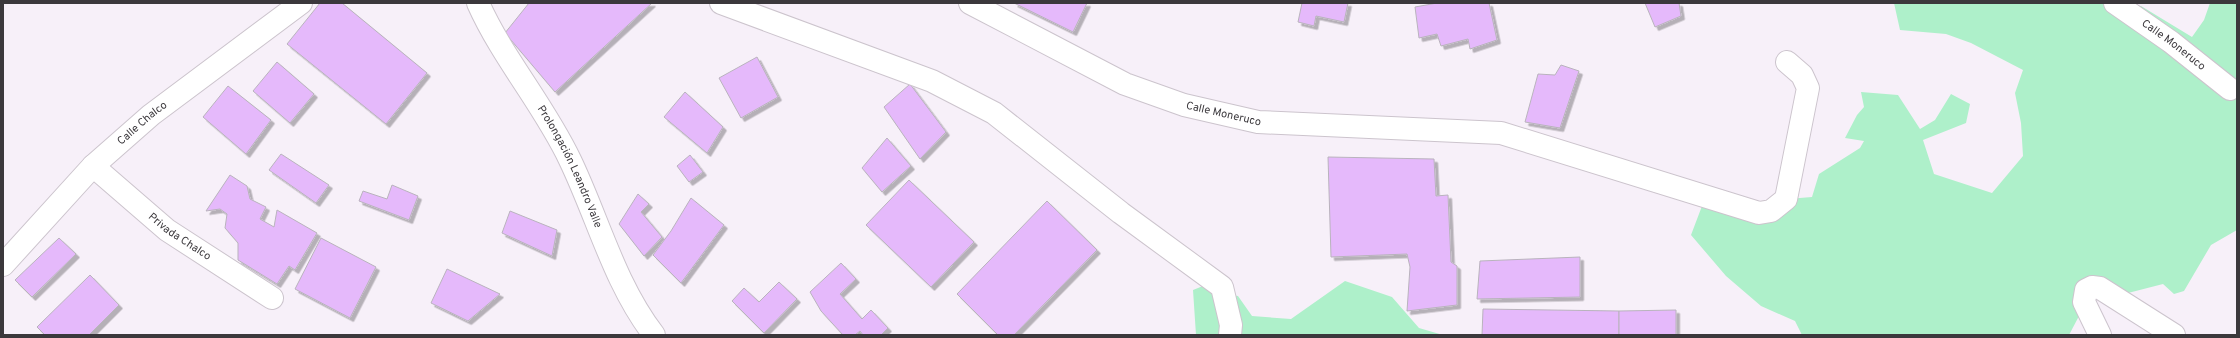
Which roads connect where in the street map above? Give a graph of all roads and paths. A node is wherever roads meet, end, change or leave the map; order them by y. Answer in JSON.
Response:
{"nodes":[{"id":1,"x":300,"y":3,"type":"edge"},
{"id":2,"x":478,"y":3,"type":"edge"},
{"id":3,"x":721,"y":3,"type":"edge"},
{"id":4,"x":970,"y":3,"type":"edge"},
{"id":5,"x":2115,"y":3,"type":"edge"},
{"id":6,"x":1787,"y":62,"type":"dead end"},
{"id":7,"x":2230,"y":89,"type":"dead end"},
{"id":8,"x":94,"y":166,"type":"junction"},
{"id":9,"x":3,"y":265,"type":"edge"},
{"id":10,"x":272,"y":298,"type":"dead end"},
{"id":11,"x":654,"y":335,"type":"edge"},
{"id":12,"x":1230,"y":335,"type":"edge"},
{"id":13,"x":2100,"y":335,"type":"edge"},
{"id":14,"x":2174,"y":335,"type":"edge"}],
"edges":[{"from":1,"to":8,"type":"street","name":"Calle Chalco"},
{"from":2,"to":11,"type":"street","name":"Prolongación Leandro Valle"},
{"from":3,"to":12,"type":"street"},
{"from":4,"to":6,"type":"street","name":"Calle Moneruco"},
{"from":5,"to":7,"type":"street","name":"Calle Moneruco"},
{"from":8,"to":9,"type":"street","name":"Calle Chalco"},
{"from":8,"to":10,"type":"street","name":"Privada Chalco"},
{"from":13,"to":14,"type":"street"}]}
